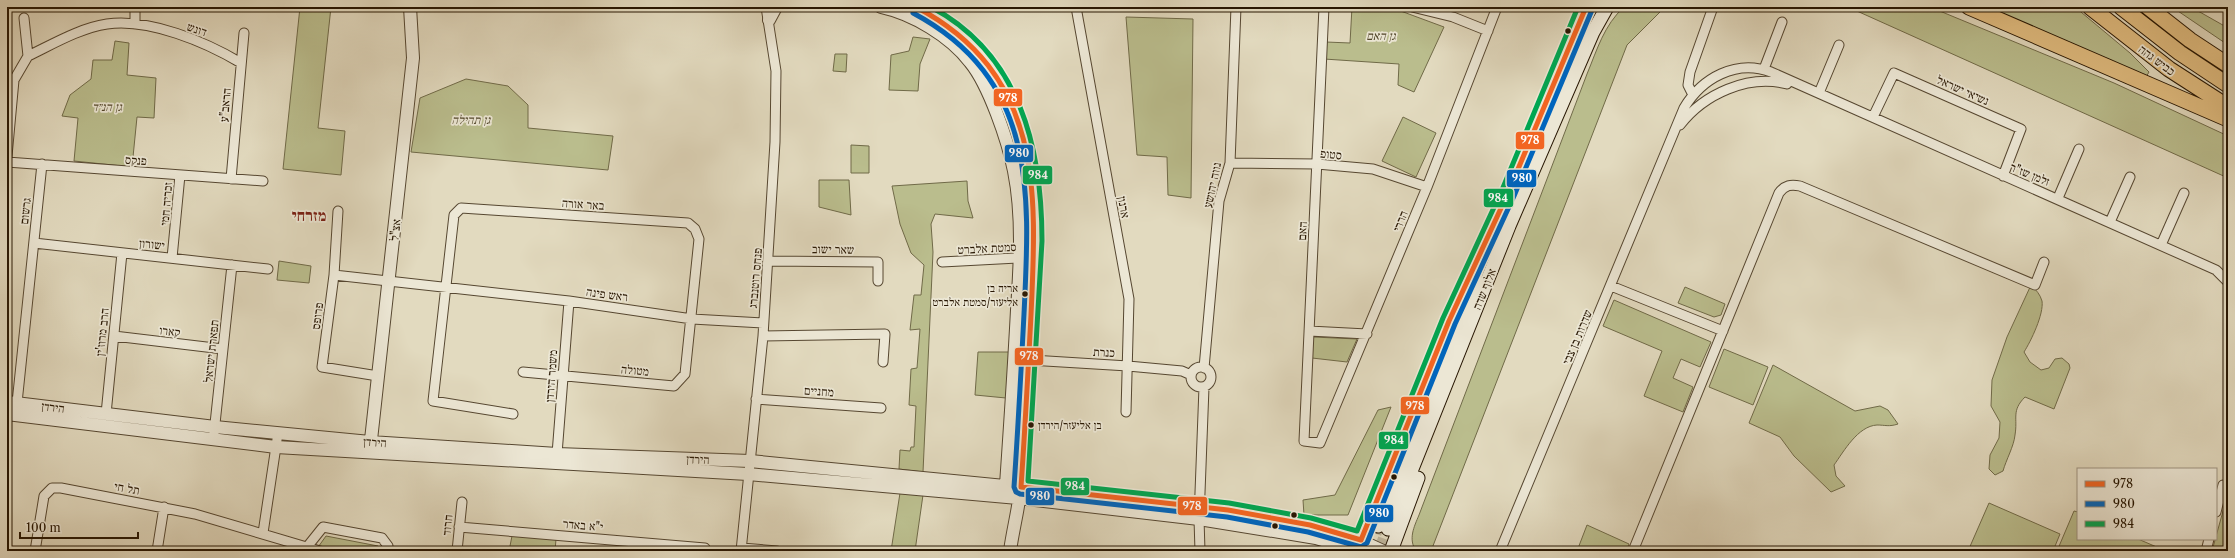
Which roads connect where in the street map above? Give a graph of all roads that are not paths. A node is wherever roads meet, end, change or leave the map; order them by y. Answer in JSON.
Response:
{"nodes":[{"id":1,"x":135,"y":7,"type":"edge"},
{"id":2,"x":410,"y":7,"type":"edge"},
{"id":3,"x":766,"y":7,"type":"edge"},
{"id":4,"x":776,"y":7,"type":"edge"},
{"id":5,"x":881,"y":7,"type":"edge"},
{"id":6,"x":916,"y":7,"type":"edge"},
{"id":7,"x":1076,"y":7,"type":"edge"},
{"id":8,"x":1236,"y":7,"type":"edge"},
{"id":9,"x":1324,"y":7,"type":"edge"},
{"id":10,"x":1412,"y":7,"type":"edge"},
{"id":11,"x":1498,"y":7,"type":"edge"},
{"id":12,"x":1586,"y":7,"type":"edge"},
{"id":13,"x":1607,"y":7,"type":"edge"},
{"id":14,"x":1713,"y":7,"type":"edge"},
{"id":15,"x":1958,"y":7,"type":"edge"},
{"id":16,"x":1969,"y":7,"type":"edge"},
{"id":17,"x":2090,"y":7,"type":"edge"},
{"id":18,"x":2121,"y":7,"type":"edge"},
{"id":19,"x":2148,"y":7,"type":"edge"},
{"id":20,"x":2159,"y":7,"type":"edge"},
{"id":21,"x":24,"y":18,"type":"dead end"},
{"id":22,"x":768,"y":20,"type":"junction"},
{"id":23,"x":1782,"y":22,"type":"dead end"},
{"id":24,"x":135,"y":24,"type":"junction"},
{"id":25,"x":1488,"y":31,"type":"junction"},
{"id":26,"x":244,"y":33,"type":"dead end"},
{"id":27,"x":2036,"y":36,"type":"junction"},
{"id":28,"x":1839,"y":45,"type":"dead end"},
{"id":29,"x":2211,"y":54,"type":"junction"},
{"id":30,"x":28,"y":56,"type":"junction"},
{"id":31,"x":241,"y":63,"type":"junction"},
{"id":32,"x":2228,"y":65,"type":"edge"},
{"id":33,"x":1764,"y":69,"type":"junction"},
{"id":34,"x":2228,"y":85,"type":"edge"},
{"id":35,"x":1819,"y":93,"type":"junction"},
{"id":36,"x":1693,"y":95,"type":"junction"},
{"id":37,"x":2228,"y":107,"type":"edge"},
{"id":38,"x":1874,"y":117,"type":"junction"},
{"id":39,"x":2228,"y":119,"type":"edge"},
{"id":40,"x":1675,"y":132,"type":"junction"},
{"id":41,"x":1022,"y":135,"type":"junction"},
{"id":42,"x":1006,"y":140,"type":"junction"},
{"id":43,"x":2079,"y":149,"type":"dead end"},
{"id":44,"x":7,"y":156,"type":"edge"},
{"id":45,"x":7,"y":162,"type":"edge"},
{"id":46,"x":1230,"y":163,"type":"junction"},
{"id":47,"x":42,"y":164,"type":"junction"},
{"id":48,"x":1317,"y":164,"type":"junction"},
{"id":49,"x":180,"y":175,"type":"junction"},
{"id":50,"x":2003,"y":176,"type":"junction"},
{"id":51,"x":2130,"y":177,"type":"dead end"},
{"id":52,"x":231,"y":179,"type":"junction"},
{"id":53,"x":263,"y":181,"type":"dead end"},
{"id":54,"x":1426,"y":187,"type":"junction"},
{"id":55,"x":1508,"y":193,"type":"junction"},
{"id":56,"x":2184,"y":194,"type":"dead end"},
{"id":57,"x":2058,"y":198,"type":"junction"},
{"id":58,"x":338,"y":211,"type":"dead end"},
{"id":59,"x":2110,"y":222,"type":"junction"},
{"id":60,"x":34,"y":243,"type":"junction"},
{"id":61,"x":2161,"y":245,"type":"junction"},
{"id":62,"x":122,"y":253,"type":"junction"},
{"id":63,"x":1034,"y":257,"type":"junction"},
{"id":64,"x":172,"y":258,"type":"junction"},
{"id":65,"x":1020,"y":258,"type":"junction"},
{"id":66,"x":769,"y":261,"type":"junction"},
{"id":67,"x":942,"y":262,"type":"dead end"},
{"id":68,"x":2044,"y":262,"type":"dead end"},
{"id":69,"x":232,"y":265,"type":"junction"},
{"id":70,"x":2228,"y":268,"type":"edge"},
{"id":71,"x":268,"y":269,"type":"dead end"},
{"id":72,"x":334,"y":275,"type":"junction"},
{"id":73,"x":2226,"y":279,"type":"edge"},
{"id":74,"x":390,"y":281,"type":"junction"},
{"id":75,"x":878,"y":281,"type":"dead end"},
{"id":76,"x":1611,"y":286,"type":"junction"},
{"id":77,"x":448,"y":289,"type":"junction"},
{"id":78,"x":569,"y":300,"type":"junction"},
{"id":79,"x":692,"y":319,"type":"junction"},
{"id":80,"x":763,"y":323,"type":"junction"},
{"id":81,"x":1309,"y":331,"type":"junction"},
{"id":82,"x":1723,"y":331,"type":"junction"},
{"id":83,"x":1367,"y":334,"type":"junction"},
{"id":84,"x":114,"y":336,"type":"junction"},
{"id":85,"x":763,"y":336,"type":"junction"},
{"id":86,"x":223,"y":349,"type":"junction"},
{"id":87,"x":1014,"y":359,"type":"junction"},
{"id":88,"x":1029,"y":360,"type":"junction"},
{"id":89,"x":883,"y":362,"type":"dead end"},
{"id":90,"x":1128,"y":366,"type":"junction"},
{"id":91,"x":1204,"y":368,"type":"junction"},
{"id":92,"x":522,"y":372,"type":"dead end"},
{"id":93,"x":378,"y":376,"type":"junction"},
{"id":94,"x":563,"y":376,"type":"junction"},
{"id":95,"x":1191,"y":376,"type":"junction"},
{"id":96,"x":1204,"y":387,"type":"junction"},
{"id":97,"x":756,"y":399,"type":"junction"},
{"id":98,"x":12,"y":402,"type":"edge"},
{"id":99,"x":881,"y":408,"type":"dead end"},
{"id":100,"x":1126,"y":412,"type":"dead end"},
{"id":101,"x":7,"y":414,"type":"edge"},
{"id":102,"x":106,"y":414,"type":"junction"},
{"id":103,"x":513,"y":414,"type":"dead end"},
{"id":104,"x":214,"y":433,"type":"junction"},
{"id":105,"x":278,"y":433,"type":"junction"},
{"id":106,"x":1320,"y":443,"type":"joint"},
{"id":107,"x":276,"y":446,"type":"junction"},
{"id":108,"x":370,"y":447,"type":"junction"},
{"id":109,"x":557,"y":454,"type":"junction"},
{"id":110,"x":750,"y":461,"type":"junction"},
{"id":111,"x":748,"y":474,"type":"junction"},
{"id":112,"x":1006,"y":485,"type":"junction"},
{"id":113,"x":2223,"y":485,"type":"dead end"},
{"id":114,"x":1019,"y":492,"type":"junction"},
{"id":115,"x":462,"y":502,"type":"dead end"},
{"id":116,"x":1200,"y":505,"type":"junction"},
{"id":117,"x":164,"y":507,"type":"junction"},
{"id":118,"x":2217,"y":508,"type":"edge"},
{"id":119,"x":1199,"y":518,"type":"junction"},
{"id":120,"x":459,"y":527,"type":"junction"},
{"id":121,"x":1388,"y":529,"type":"junction"},
{"id":122,"x":263,"y":533,"type":"junction"},
{"id":123,"x":2209,"y":540,"type":"edge"},
{"id":124,"x":307,"y":547,"type":"junction"},
{"id":125,"x":672,"y":548,"type":"edge"},
{"id":126,"x":705,"y":548,"type":"dead end"},
{"id":127,"x":1358,"y":548,"type":"edge"},
{"id":128,"x":742,"y":549,"type":"edge"},
{"id":129,"x":35,"y":551,"type":"edge"},
{"id":130,"x":157,"y":551,"type":"edge"},
{"id":131,"x":320,"y":551,"type":"edge"},
{"id":132,"x":387,"y":551,"type":"edge"},
{"id":133,"x":457,"y":551,"type":"edge"},
{"id":134,"x":777,"y":551,"type":"edge"},
{"id":135,"x":1010,"y":551,"type":"edge"},
{"id":136,"x":1200,"y":551,"type":"edge"},
{"id":137,"x":1383,"y":551,"type":"edge"},
{"id":138,"x":1391,"y":551,"type":"edge"},
{"id":139,"x":1403,"y":551,"type":"edge"},
{"id":140,"x":1500,"y":551,"type":"edge"},
{"id":141,"x":1634,"y":551,"type":"edge"},
{"id":142,"x":2206,"y":551,"type":"edge"}],
"edges":[{"from":1,"to":24,"type":"street"},
{"from":2,"to":74,"type":"street","name":"אצ\"ל"},
{"from":3,"to":22,"type":"street","name":"פנחס רוטנברג"},
{"from":4,"to":22,"type":"street"},
{"from":5,"to":42,"type":"street"},
{"from":6,"to":41,"type":"street"},
{"from":7,"to":90,"type":"street","name":"ארנון"},
{"from":8,"to":46,"type":"street","name":"נווה יהושע"},
{"from":9,"to":48,"type":"street","name":"האם"},
{"from":10,"to":25,"type":"street"},
{"from":11,"to":25,"type":"street","name":"הררי"},
{"from":12,"to":55,"type":"main road","name":"אלוף שדה"},
{"from":13,"to":121,"type":"main road"},
{"from":14,"to":36,"type":"street"},
{"from":15,"to":27,"type":"highway"},
{"from":16,"to":27,"type":"highway"},
{"from":17,"to":37,"type":"highway","name":"כביש גהה"},
{"from":18,"to":34,"type":"highway","name":"כביש גהה"},
{"from":19,"to":29,"type":"highway"},
{"from":20,"to":29,"type":"highway"},
{"from":21,"to":30,"type":"street"},
{"from":22,"to":66,"type":"street","name":"פנחס רוטנברג"},
{"from":23,"to":33,"type":"street"},
{"from":24,"to":30,"type":"street","name":"דונש"},
{"from":24,"to":31,"type":"street","name":"דונש"},
{"from":25,"to":54,"type":"street","name":"הררי"},
{"from":26,"to":31,"type":"street","name":"הראב\"ע"},
{"from":27,"to":39,"type":"highway"},
{"from":28,"to":35,"type":"street"},
{"from":29,"to":32,"type":"highway"},
{"from":30,"to":44,"type":"street"},
{"from":31,"to":52,"type":"street","name":"הראב\"ע"},
{"from":33,"to":35,"type":"street","name":"זלמן שז\"ר"},
{"from":33,"to":36,"type":"street","name":"זלמן שז\"ר"},
{"from":35,"to":38,"type":"street","name":"זלמן שז\"ר"},
{"from":35,"to":40,"type":"street","name":"זלמן שז\"ר"},
{"from":36,"to":40,"type":"street","name":"זלמן שז\"ר"},
{"from":38,"to":50,"type":"street","name":"זלמן שז\"ר"},
{"from":38,"to":50,"type":"street","name":"נשיאי ישראל"},
{"from":40,"to":76,"type":"street","name":"שדרות בן צבי"},
{"from":41,"to":42,"type":"street"},
{"from":41,"to":63,"type":"street"},
{"from":42,"to":65,"type":"street"},
{"from":43,"to":57,"type":"street"},
{"from":45,"to":47,"type":"street","name":"פנקס"},
{"from":46,"to":48,"type":"street","name":"סטופ"},
{"from":46,"to":91,"type":"street","name":"נווה יהושע"},
{"from":47,"to":49,"type":"street","name":"פנקס"},
{"from":47,"to":60,"type":"street","name":"גרשום"},
{"from":48,"to":54,"type":"street","name":"סטופ"},
{"from":48,"to":81,"type":"street","name":"האם"},
{"from":49,"to":52,"type":"street","name":"פנקס"},
{"from":49,"to":64,"type":"street","name":"זכריה חמי"},
{"from":50,"to":57,"type":"street","name":"זלמן שז\"ר"},
{"from":51,"to":59,"type":"street"},
{"from":52,"to":53,"type":"street","name":"פנקס"},
{"from":54,"to":83,"type":"street","name":"הררי"},
{"from":55,"to":121,"type":"main road","name":"אלוף שדה"},
{"from":55,"to":127,"type":"main road"},
{"from":56,"to":61,"type":"street"},
{"from":57,"to":59,"type":"street","name":"זלמן שז\"ר"},
{"from":58,"to":72,"type":"street","name":"פרופס"},
{"from":59,"to":61,"type":"street","name":"זלמן שז\"ר"},
{"from":60,"to":62,"type":"street","name":"ישורון"},
{"from":60,"to":98,"type":"street","name":"גרשום"},
{"from":61,"to":73,"type":"street","name":"זלמן שז\"ר"},
{"from":62,"to":64,"type":"street","name":"ישורון"},
{"from":62,"to":84,"type":"street","name":"הרב מרוז'ין"},
{"from":63,"to":65,"type":"street","name":"סמטת אלברט"},
{"from":63,"to":88,"type":"street"},
{"from":64,"to":69,"type":"street","name":"ישורון"},
{"from":65,"to":67,"type":"street","name":"סמטת אלברט"},
{"from":65,"to":87,"type":"street"},
{"from":66,"to":75,"type":"street","name":"שאר ישוב"},
{"from":66,"to":80,"type":"street","name":"פנחס רוטנברג"},
{"from":68,"to":82,"type":"street"},
{"from":69,"to":71,"type":"street","name":"ישורון"},
{"from":69,"to":86,"type":"street","name":"תפארת ישראל"},
{"from":70,"to":73,"type":"street"},
{"from":72,"to":74,"type":"street","name":"ראש פינה"},
{"from":72,"to":93,"type":"street","name":"פרופס"},
{"from":74,"to":77,"type":"street","name":"ראש פינה"},
{"from":74,"to":93,"type":"street","name":"אצ\"ל"},
{"from":76,"to":82,"type":"street"},
{"from":76,"to":140,"type":"street","name":"שדרות בן צבי"},
{"from":77,"to":78,"type":"street","name":"ראש פינה"},
{"from":77,"to":79,"type":"street","name":"באר אורה"},
{"from":77,"to":103,"type":"street"},
{"from":78,"to":79,"type":"street","name":"ראש פינה"},
{"from":78,"to":94,"type":"street","name":"משמר הירדן"},
{"from":79,"to":80,"type":"street","name":"ראש פינה"},
{"from":79,"to":94,"type":"street","name":"מטולה"},
{"from":80,"to":85,"type":"street","name":"פנחס רוטנברג"},
{"from":81,"to":83,"type":"street"},
{"from":81,"to":106,"type":"street","name":"האם"},
{"from":82,"to":141,"type":"street"},
{"from":83,"to":106,"type":"street","name":"הררי"},
{"from":84,"to":86,"type":"street","name":"קארו"},
{"from":84,"to":102,"type":"street","name":"הרב מרוז'ין"},
{"from":85,"to":89,"type":"street"},
{"from":85,"to":97,"type":"street","name":"פנחס רוטנברג"},
{"from":86,"to":104,"type":"street","name":"תפארת ישראל"},
{"from":87,"to":88,"type":"street","name":"כנרת"},
{"from":87,"to":112,"type":"street"},
{"from":88,"to":90,"type":"street","name":"כנרת"},
{"from":88,"to":114,"type":"street"},
{"from":90,"to":95,"type":"street","name":"כנרת"},
{"from":90,"to":100,"type":"street","name":"ארנון"},
{"from":91,"to":95,"type":"street"},
{"from":91,"to":96,"type":"street"},
{"from":92,"to":94,"type":"street","name":"מטולה"},
{"from":93,"to":108,"type":"street","name":"אצ\"ל"},
{"from":94,"to":109,"type":"street","name":"משמר הירדן"},
{"from":95,"to":96,"type":"street"},
{"from":96,"to":116,"type":"street"},
{"from":97,"to":99,"type":"street","name":"מחניים"},
{"from":97,"to":110,"type":"street","name":"פנחס רוטנברג"},
{"from":98,"to":102,"type":"street","name":"הירדן"},
{"from":101,"to":104,"type":"street","name":"הירדן"},
{"from":102,"to":104,"type":"street","name":"הירדן"},
{"from":104,"to":105,"type":"street","name":"הירדן"},
{"from":104,"to":107,"type":"street","name":"הירדן"},
{"from":105,"to":107,"type":"street"},
{"from":105,"to":108,"type":"street","name":"הירדן"},
{"from":107,"to":108,"type":"street","name":"הירדן"},
{"from":107,"to":122,"type":"street"},
{"from":108,"to":109,"type":"street","name":"הירדן"},
{"from":108,"to":111,"type":"street","name":"הירדן"},
{"from":109,"to":110,"type":"street","name":"הירדן"},
{"from":110,"to":111,"type":"street","name":"פנחס רוטנברג"},
{"from":110,"to":112,"type":"street","name":"הירדן"},
{"from":111,"to":114,"type":"street","name":"הירדן"},
{"from":111,"to":128,"type":"street","name":"פנחס רוטנברג"},
{"from":112,"to":114,"type":"street"},
{"from":113,"to":118,"type":"street"},
{"from":114,"to":116,"type":"street","name":"הירדן"},
{"from":114,"to":119,"type":"street","name":"הירדן"},
{"from":114,"to":135,"type":"street"},
{"from":115,"to":120,"type":"street","name":"חרוד"},
{"from":116,"to":119,"type":"street"},
{"from":116,"to":127,"type":"street","name":"הירדן"},
{"from":117,"to":122,"type":"street","name":"תל חי"},
{"from":117,"to":129,"type":"street","name":"תל חי"},
{"from":117,"to":130,"type":"street"},
{"from":119,"to":127,"type":"street","name":"הירדן"},
{"from":119,"to":136,"type":"street"},
{"from":120,"to":125,"type":"street","name":"י\"א באדר"},
{"from":120,"to":133,"type":"street","name":"חרוד"},
{"from":121,"to":138,"type":"main road"},
{"from":121,"to":139,"type":"main road"},
{"from":122,"to":124,"type":"street","name":"תל חי"},
{"from":123,"to":142,"type":"street"},
{"from":124,"to":131,"type":"street","name":"תל חי"},
{"from":124,"to":132,"type":"street"},
{"from":125,"to":126,"type":"street","name":"י\"א באדר"},
{"from":127,"to":137,"type":"street","name":"הירדן"},
{"from":128,"to":134,"type":"street"}]}
